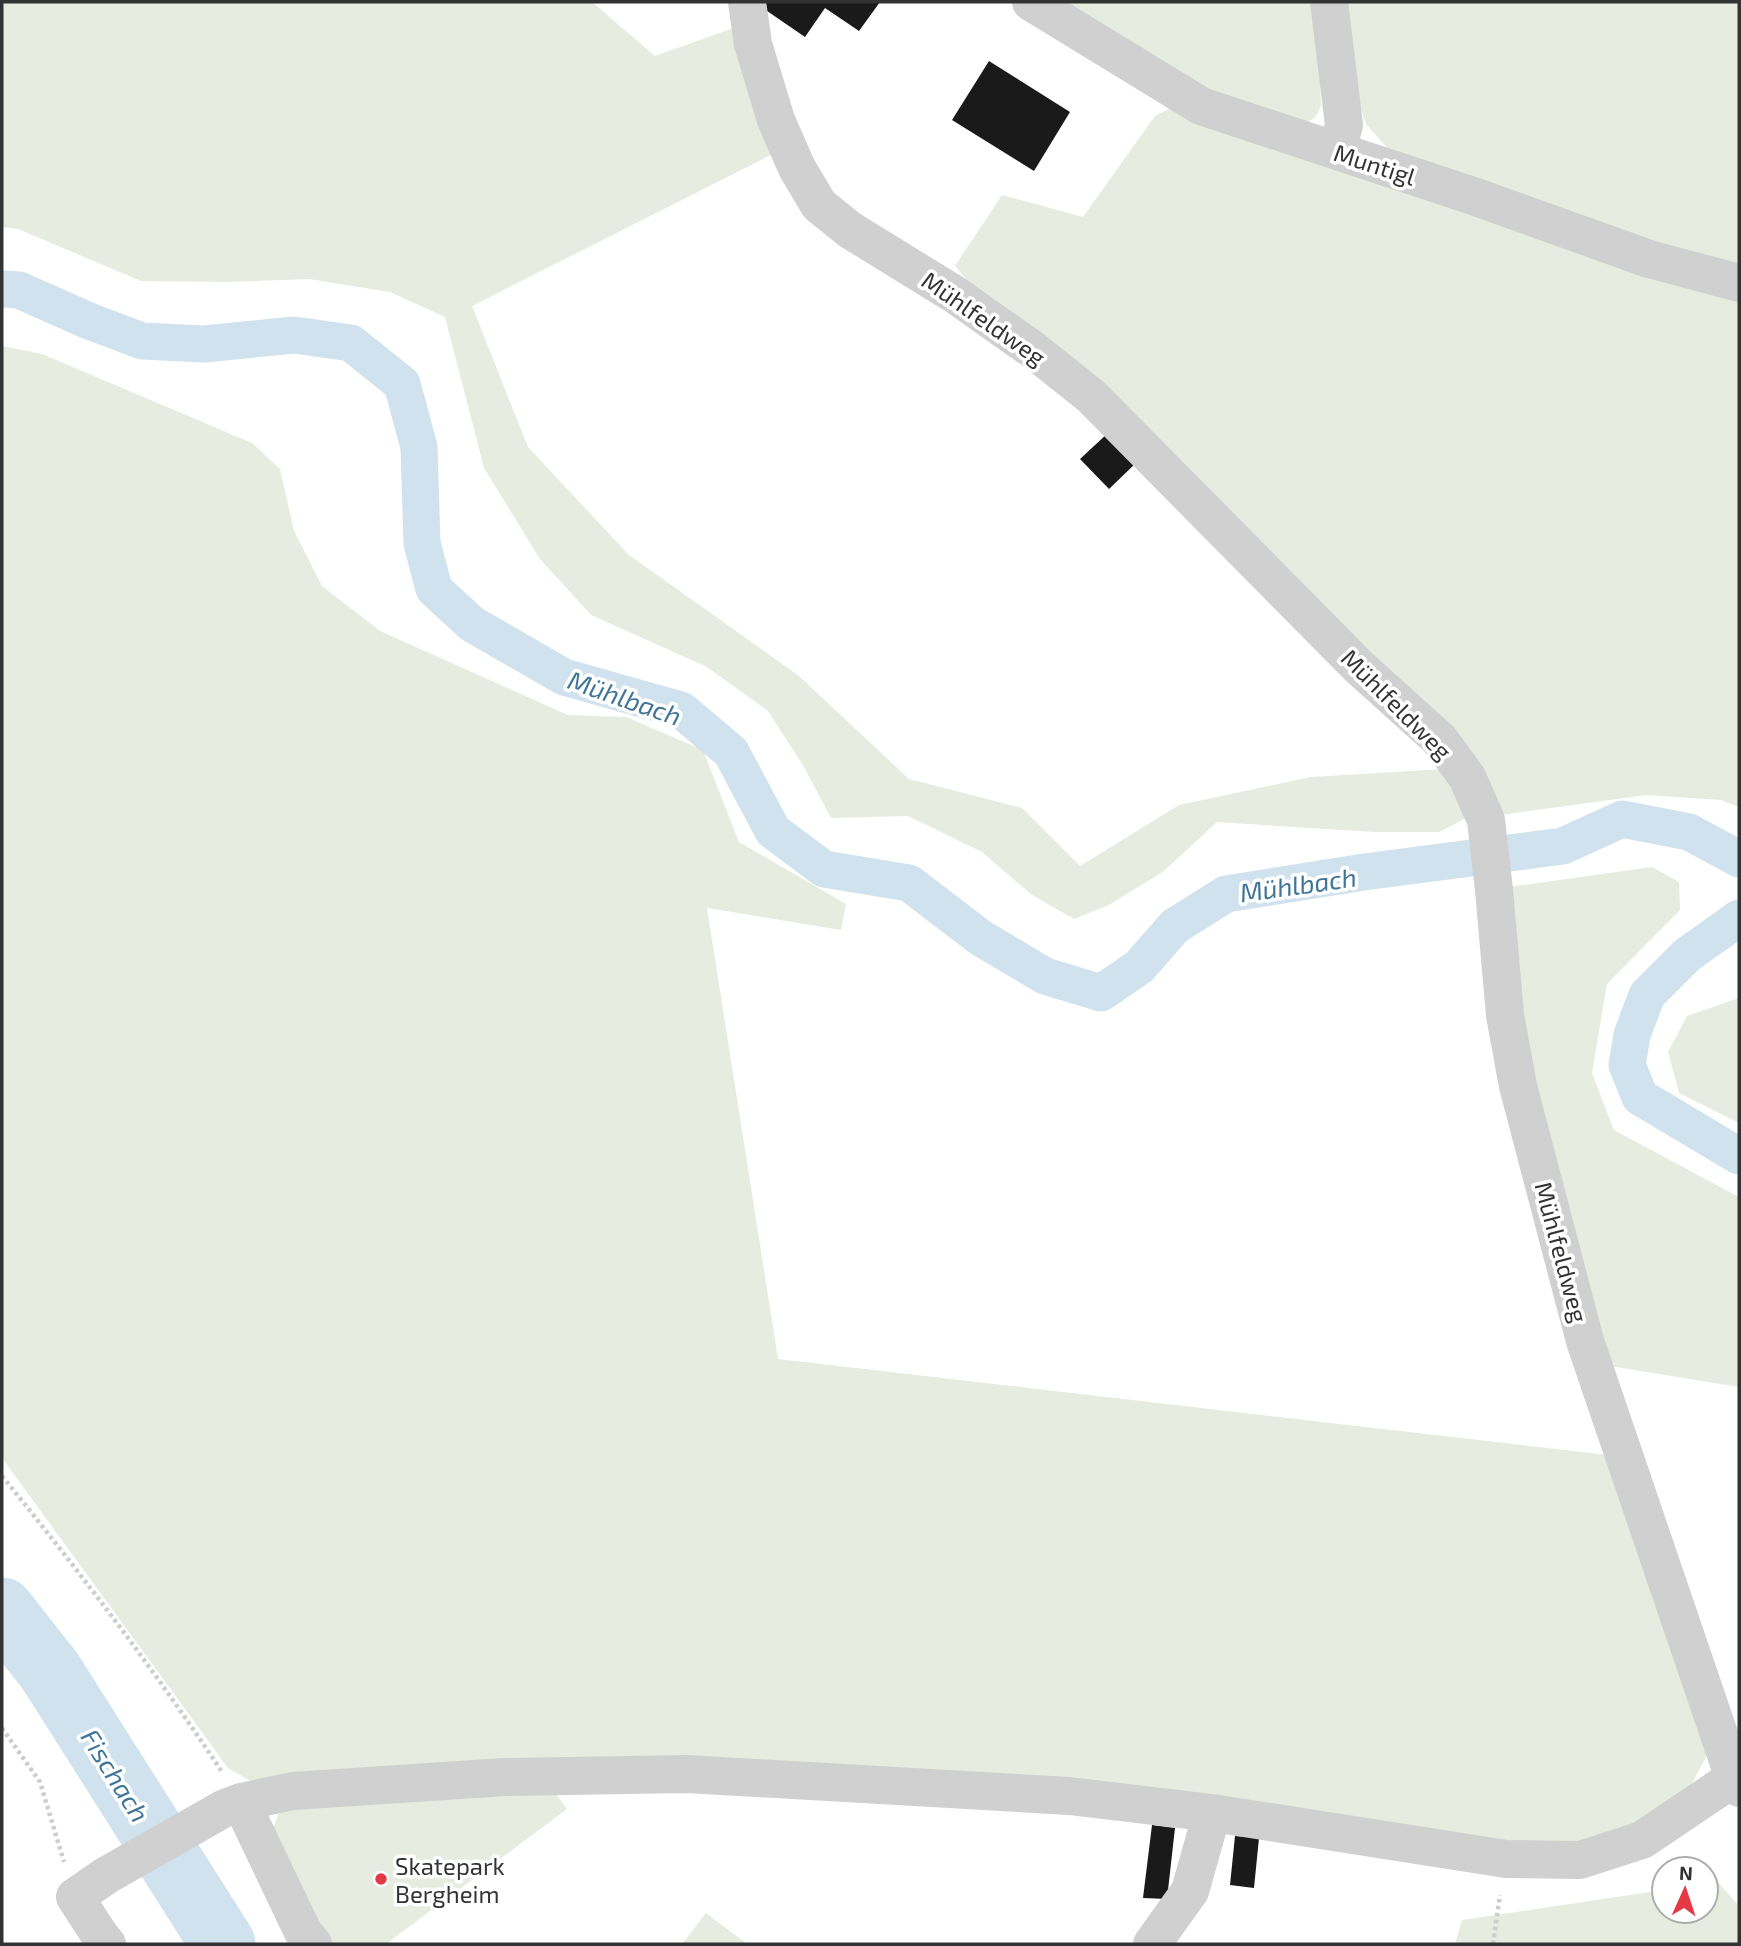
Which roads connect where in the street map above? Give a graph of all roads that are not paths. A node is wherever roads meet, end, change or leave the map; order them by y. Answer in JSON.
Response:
{"nodes":[{"id":1,"x":747,"y":2,"type":"edge"},
{"id":2,"x":1031,"y":2,"type":"edge"},
{"id":3,"x":1329,"y":2,"type":"edge"},
{"id":4,"x":1337,"y":151,"type":"junction"},
{"id":5,"x":1739,"y":283,"type":"edge"},
{"id":6,"x":1737,"y":1783,"type":"edge"},
{"id":7,"x":232,"y":1805,"type":"junction"},
{"id":8,"x":1212,"y":1813,"type":"junction"},
{"id":9,"x":107,"y":1944,"type":"edge"},
{"id":10,"x":313,"y":1944,"type":"edge"},
{"id":11,"x":1152,"y":1944,"type":"edge"}],
"edges":[{"from":1,"to":6,"type":"street","name":"Mühlfeldweg"},
{"from":2,"to":4,"type":"street","name":"Muntigl"},
{"from":3,"to":4,"type":"street"},
{"from":4,"to":5,"type":"street","name":"Muntigl"},
{"from":6,"to":8,"type":"street"},
{"from":7,"to":8,"type":"street"},
{"from":7,"to":9,"type":"street"},
{"from":7,"to":10,"type":"street"},
{"from":8,"to":11,"type":"street"}]}
